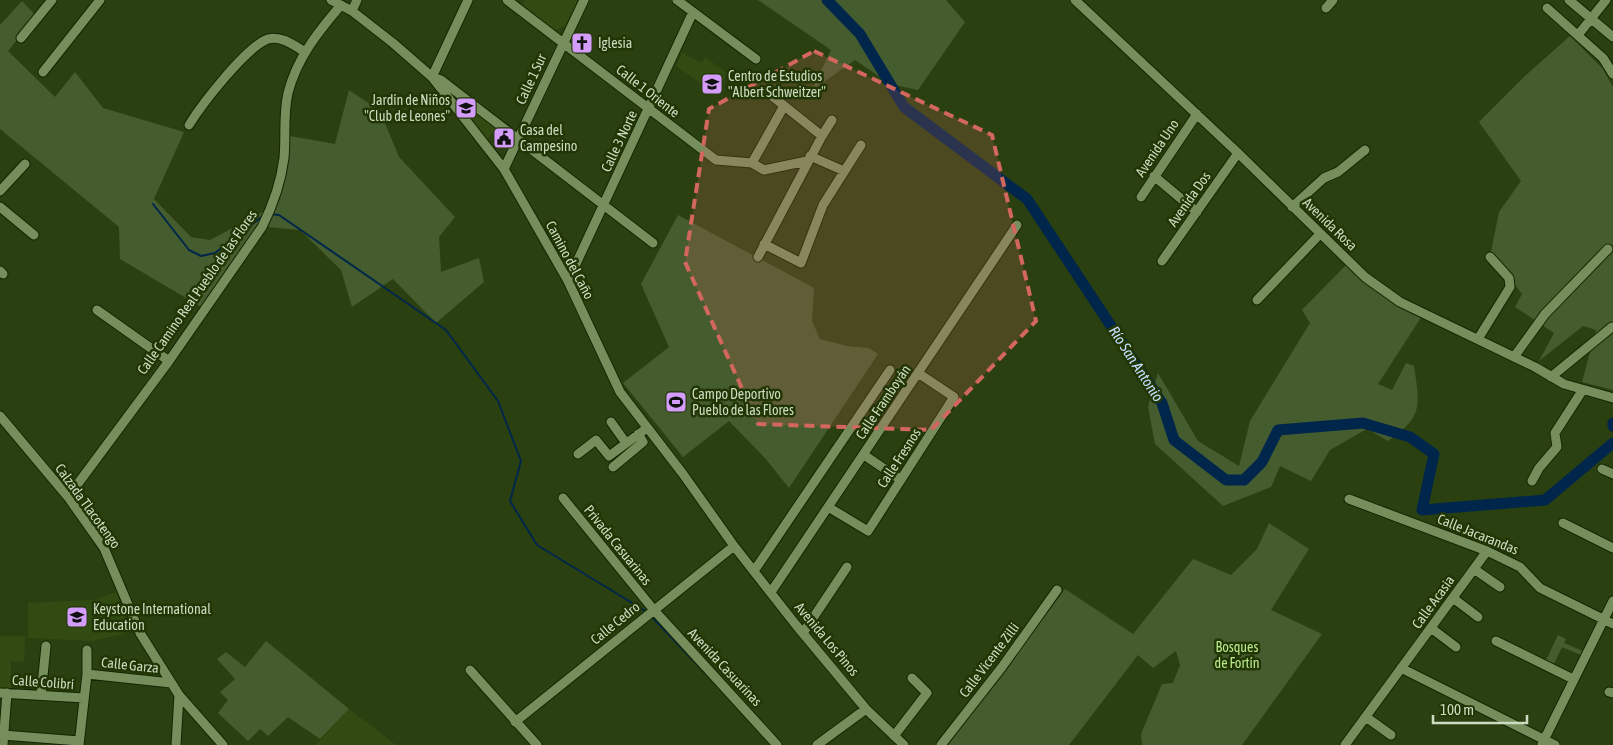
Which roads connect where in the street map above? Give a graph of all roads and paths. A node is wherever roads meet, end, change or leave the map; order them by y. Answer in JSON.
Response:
{"nodes":[{"id":1,"x":52,"y":0,"type":"edge"},
{"id":2,"x":100,"y":0,"type":"edge"},
{"id":3,"x":331,"y":0,"type":"edge"},
{"id":4,"x":357,"y":0,"type":"edge"},
{"id":5,"x":468,"y":0,"type":"edge"},
{"id":6,"x":507,"y":0,"type":"edge"},
{"id":7,"x":584,"y":0,"type":"edge"},
{"id":8,"x":677,"y":0,"type":"edge"},
{"id":9,"x":1075,"y":0,"type":"edge"},
{"id":10,"x":1333,"y":0,"type":"edge"},
{"id":11,"x":1569,"y":0,"type":"edge"},
{"id":12,"x":1606,"y":0,"type":"edge"},
{"id":13,"x":341,"y":5,"type":"junction"},
{"id":14,"x":1326,"y":8,"type":"dead end"},
{"id":15,"x":1547,"y":8,"type":"dead end"},
{"id":16,"x":352,"y":11,"type":"junction"},
{"id":17,"x":693,"y":12,"type":"junction"},
{"id":18,"x":1592,"y":19,"type":"junction"},
{"id":19,"x":1578,"y":35,"type":"junction"},
{"id":20,"x":21,"y":38,"type":"dead end"},
{"id":21,"x":1613,"y":38,"type":"edge"},
{"id":22,"x":563,"y":43,"type":"junction"},
{"id":23,"x":305,"y":52,"type":"junction"},
{"id":24,"x":756,"y":59,"type":"dead end"},
{"id":25,"x":43,"y":72,"type":"dead end"},
{"id":26,"x":1613,"y":74,"type":"edge"},
{"id":27,"x":432,"y":77,"type":"junction"},
{"id":28,"x":772,"y":96,"type":"dead end"},
{"id":29,"x":784,"y":106,"type":"junction"},
{"id":30,"x":649,"y":110,"type":"junction"},
{"id":31,"x":1197,"y":114,"type":"junction"},
{"id":32,"x":832,"y":120,"type":"dead end"},
{"id":33,"x":189,"y":125,"type":"dead end"},
{"id":34,"x":822,"y":136,"type":"junction"},
{"id":35,"x":519,"y":139,"type":"junction"},
{"id":36,"x":861,"y":145,"type":"dead end"},
{"id":37,"x":1365,"y":150,"type":"dead end"},
{"id":38,"x":1238,"y":153,"type":"junction"},
{"id":39,"x":809,"y":158,"type":"junction"},
{"id":40,"x":752,"y":163,"type":"junction"},
{"id":41,"x":26,"y":164,"type":"dead end"},
{"id":42,"x":504,"y":169,"type":"junction"},
{"id":43,"x":844,"y":171,"type":"junction"},
{"id":44,"x":1154,"y":176,"type":"junction"},
{"id":45,"x":0,"y":191,"type":"edge"},
{"id":46,"x":1141,"y":197,"type":"dead end"},
{"id":47,"x":603,"y":205,"type":"junction"},
{"id":48,"x":0,"y":207,"type":"edge"},
{"id":49,"x":1292,"y":207,"type":"junction"},
{"id":50,"x":1197,"y":212,"type":"junction"},
{"id":51,"x":1017,"y":225,"type":"dead end"},
{"id":52,"x":1320,"y":234,"type":"junction"},
{"id":53,"x":34,"y":235,"type":"dead end"},
{"id":54,"x":653,"y":243,"type":"dead end"},
{"id":55,"x":764,"y":244,"type":"junction"},
{"id":56,"x":1608,"y":249,"type":"dead end"},
{"id":57,"x":758,"y":257,"type":"dead end"},
{"id":58,"x":1490,"y":257,"type":"dead end"},
{"id":59,"x":1162,"y":261,"type":"dead end"},
{"id":60,"x":568,"y":281,"type":"junction"},
{"id":61,"x":1257,"y":300,"type":"dead end"},
{"id":62,"x":97,"y":310,"type":"dead end"},
{"id":63,"x":1612,"y":326,"type":"edge"},
{"id":64,"x":1478,"y":339,"type":"junction"},
{"id":65,"x":1514,"y":357,"type":"junction"},
{"id":66,"x":169,"y":361,"type":"junction"},
{"id":67,"x":890,"y":370,"type":"dead end"},
{"id":68,"x":918,"y":373,"type":"junction"},
{"id":69,"x":1551,"y":376,"type":"junction"},
{"id":70,"x":1582,"y":391,"type":"junction"},
{"id":71,"x":1613,"y":398,"type":"edge"},
{"id":72,"x":0,"y":416,"type":"edge"},
{"id":73,"x":611,"y":422,"type":"dead end"},
{"id":74,"x":647,"y":428,"type":"junction"},
{"id":75,"x":638,"y":434,"type":"junction"},
{"id":76,"x":626,"y":443,"type":"junction"},
{"id":77,"x":578,"y":454,"type":"dead end"},
{"id":78,"x":864,"y":455,"type":"junction"},
{"id":79,"x":613,"y":466,"type":"dead end"},
{"id":80,"x":1602,"y":469,"type":"dead end"},
{"id":81,"x":1613,"y":474,"type":"edge"},
{"id":82,"x":901,"y":480,"type":"junction"},
{"id":83,"x":1532,"y":480,"type":"dead end"},
{"id":84,"x":68,"y":497,"type":"junction"},
{"id":85,"x":563,"y":498,"type":"dead end"},
{"id":86,"x":1349,"y":499,"type":"dead end"},
{"id":87,"x":828,"y":507,"type":"junction"},
{"id":88,"x":1563,"y":524,"type":"dead end"},
{"id":89,"x":734,"y":546,"type":"junction"},
{"id":90,"x":1613,"y":548,"type":"edge"},
{"id":91,"x":1487,"y":551,"type":"junction"},
{"id":92,"x":847,"y":567,"type":"dead end"},
{"id":93,"x":1474,"y":569,"type":"junction"},
{"id":94,"x":754,"y":571,"type":"junction"},
{"id":95,"x":1500,"y":587,"type":"dead end"},
{"id":96,"x":1058,"y":590,"type":"dead end"},
{"id":97,"x":770,"y":592,"type":"junction"},
{"id":98,"x":1453,"y":598,"type":"junction"},
{"id":99,"x":1613,"y":601,"type":"edge"},
{"id":100,"x":653,"y":609,"type":"junction"},
{"id":101,"x":1478,"y":617,"type":"dead end"},
{"id":102,"x":1609,"y":622,"type":"edge"},
{"id":103,"x":1430,"y":628,"type":"junction"},
{"id":104,"x":803,"y":633,"type":"junction"},
{"id":105,"x":1496,"y":641,"type":"dead end"},
{"id":106,"x":46,"y":646,"type":"dead end"},
{"id":107,"x":1456,"y":647,"type":"dead end"},
{"id":108,"x":87,"y":650,"type":"dead end"},
{"id":109,"x":1402,"y":668,"type":"junction"},
{"id":110,"x":470,"y":670,"type":"dead end"},
{"id":111,"x":87,"y":674,"type":"junction"},
{"id":112,"x":912,"y":678,"type":"dead end"},
{"id":113,"x":1573,"y":679,"type":"junction"},
{"id":114,"x":171,"y":683,"type":"junction"},
{"id":115,"x":4,"y":693,"type":"edge"},
{"id":116,"x":41,"y":695,"type":"junction"},
{"id":117,"x":179,"y":695,"type":"junction"},
{"id":118,"x":84,"y":698,"type":"junction"},
{"id":119,"x":866,"y":709,"type":"junction"},
{"id":120,"x":1366,"y":717,"type":"junction"},
{"id":121,"x":515,"y":722,"type":"junction"},
{"id":122,"x":1392,"y":735,"type":"dead end"},
{"id":123,"x":894,"y":736,"type":"junction"},
{"id":124,"x":3,"y":740,"type":"edge"},
{"id":125,"x":1348,"y":742,"type":"edge"},
{"id":126,"x":1543,"y":742,"type":"edge"},
{"id":127,"x":79,"y":743,"type":"edge"},
{"id":128,"x":176,"y":745,"type":"edge"},
{"id":129,"x":223,"y":745,"type":"edge"},
{"id":130,"x":536,"y":745,"type":"edge"},
{"id":131,"x":777,"y":745,"type":"edge"},
{"id":132,"x":817,"y":745,"type":"edge"},
{"id":133,"x":904,"y":745,"type":"edge"},
{"id":134,"x":941,"y":745,"type":"edge"},
{"id":135,"x":1358,"y":745,"type":"edge"},
{"id":136,"x":1554,"y":745,"type":"edge"}],
"edges":[{"from":1,"to":20,"type":"street"},
{"from":2,"to":25,"type":"street"},
{"from":3,"to":13,"type":"street","name":"Camino del Caño"},
{"from":4,"to":16,"type":"street"},
{"from":5,"to":27,"type":"street"},
{"from":6,"to":22,"type":"street","name":"Calle 1 Oriente"},
{"from":7,"to":22,"type":"street","name":"Calle 1 Sur"},
{"from":8,"to":17,"type":"street"},
{"from":9,"to":31,"type":"street","name":"Avenida Rosa"},
{"from":10,"to":14,"type":"street"},
{"from":11,"to":18,"type":"street"},
{"from":12,"to":18,"type":"street"},
{"from":13,"to":16,"type":"street","name":"Camino del Caño"},
{"from":13,"to":23,"type":"street","name":"Calle Camino Real Pueblo de las Flores"},
{"from":15,"to":19,"type":"street"},
{"from":16,"to":27,"type":"street","name":"Camino del Caño"},
{"from":17,"to":24,"type":"street"},
{"from":17,"to":30,"type":"street","name":"Calle 3 Norte"},
{"from":18,"to":19,"type":"street"},
{"from":18,"to":21,"type":"street"},
{"from":19,"to":26,"type":"street"},
{"from":22,"to":30,"type":"street","name":"Calle 1 Oriente"},
{"from":22,"to":35,"type":"street","name":"Calle 1 Sur"},
{"from":23,"to":33,"type":"street"},
{"from":23,"to":66,"type":"street","name":"Calle Camino Real Pueblo de las Flores"},
{"from":27,"to":35,"type":"street"},
{"from":27,"to":42,"type":"street","name":"Camino del Caño"},
{"from":28,"to":29,"type":"street"},
{"from":29,"to":34,"type":"street"},
{"from":29,"to":40,"type":"street"},
{"from":30,"to":40,"type":"street","name":"Calle 1 Oriente"},
{"from":30,"to":47,"type":"street","name":"Calle 3 Norte"},
{"from":31,"to":38,"type":"street","name":"Avenida Rosa"},
{"from":31,"to":44,"type":"street","name":"Avenida Uno"},
{"from":32,"to":34,"type":"street"},
{"from":34,"to":39,"type":"street"},
{"from":35,"to":42,"type":"street","name":"Calle 1 Sur"},
{"from":35,"to":47,"type":"street"},
{"from":36,"to":43,"type":"street"},
{"from":37,"to":49,"type":"street"},
{"from":38,"to":49,"type":"street","name":"Avenida Rosa"},
{"from":38,"to":50,"type":"street","name":"Avenida Dos"},
{"from":39,"to":40,"type":"street"},
{"from":39,"to":43,"type":"street"},
{"from":39,"to":55,"type":"street"},
{"from":41,"to":45,"type":"street"},
{"from":42,"to":60,"type":"street","name":"Camino del Caño"},
{"from":43,"to":55,"type":"street"},
{"from":44,"to":46,"type":"street","name":"Avenida Uno"},
{"from":44,"to":50,"type":"street"},
{"from":47,"to":54,"type":"street"},
{"from":47,"to":60,"type":"street","name":"Calle 3 Norte"},
{"from":48,"to":53,"type":"street"},
{"from":49,"to":52,"type":"street","name":"Avenida Rosa"},
{"from":50,"to":59,"type":"street","name":"Avenida Dos"},
{"from":51,"to":68,"type":"street","name":"Calle Framboyán"},
{"from":52,"to":61,"type":"street"},
{"from":52,"to":64,"type":"street","name":"Avenida Rosa"},
{"from":55,"to":57,"type":"street"},
{"from":56,"to":65,"type":"street"},
{"from":58,"to":64,"type":"street"},
{"from":60,"to":74,"type":"street","name":"Camino del Caño"},
{"from":62,"to":66,"type":"street"},
{"from":63,"to":69,"type":"street"},
{"from":64,"to":65,"type":"street","name":"Avenida Rosa"},
{"from":65,"to":69,"type":"street","name":"Avenida Rosa"},
{"from":66,"to":84,"type":"street","name":"Calle Camino Real Pueblo de las Flores"},
{"from":67,"to":94,"type":"street"},
{"from":68,"to":78,"type":"street","name":"Calle Framboyán"},
{"from":68,"to":82,"type":"street","name":"Calle Fresnos"},
{"from":69,"to":70,"type":"street","name":"Avenida Rosa"},
{"from":70,"to":71,"type":"street","name":"Avenida Rosa"},
{"from":70,"to":83,"type":"street"},
{"from":72,"to":84,"type":"street","name":"Calzada Tlacotengo"},
{"from":73,"to":76,"type":"street"},
{"from":74,"to":75,"type":"street"},
{"from":74,"to":89,"type":"street","name":"Camino del Caño"},
{"from":75,"to":76,"type":"street"},
{"from":75,"to":79,"type":"street"},
{"from":76,"to":77,"type":"street"},
{"from":78,"to":82,"type":"street"},
{"from":78,"to":87,"type":"street","name":"Calle Framboyán"},
{"from":80,"to":81,"type":"street"},
{"from":82,"to":87,"type":"street","name":"Calle Fresnos"},
{"from":84,"to":114,"type":"street","name":"Calzada Tlacotengo"},
{"from":85,"to":100,"type":"street","name":"Privada Casuarinas"},
{"from":86,"to":91,"type":"street","name":"Calle Jacarandas"},
{"from":87,"to":97,"type":"street","name":"Calle Framboyán"},
{"from":88,"to":90,"type":"street"},
{"from":89,"to":94,"type":"street","name":"Avenida Los Pinos"},
{"from":89,"to":100,"type":"street","name":"Calle Cedro"},
{"from":91,"to":93,"type":"street","name":"Calle Acasia"},
{"from":91,"to":102,"type":"street","name":"Calle Jacarandas"},
{"from":92,"to":104,"type":"street"},
{"from":93,"to":95,"type":"street"},
{"from":93,"to":98,"type":"street","name":"Calle Acasia"},
{"from":94,"to":97,"type":"street","name":"Avenida Los Pinos"},
{"from":96,"to":134,"type":"street","name":"Calle Vicente Zilli"},
{"from":97,"to":104,"type":"street","name":"Avenida Los Pinos"},
{"from":98,"to":101,"type":"street"},
{"from":98,"to":103,"type":"street","name":"Calle Acasia"},
{"from":99,"to":102,"type":"street"},
{"from":100,"to":121,"type":"street","name":"Calle Cedro"},
{"from":100,"to":131,"type":"street","name":"Avenida Casuarinas"},
{"from":102,"to":113,"type":"street"},
{"from":103,"to":107,"type":"street"},
{"from":103,"to":109,"type":"street","name":"Calle Acasia"},
{"from":104,"to":119,"type":"street","name":"Avenida Los Pinos"},
{"from":105,"to":113,"type":"street"},
{"from":106,"to":116,"type":"street"},
{"from":108,"to":111,"type":"street"},
{"from":109,"to":120,"type":"street","name":"Calle Acasia"},
{"from":109,"to":126,"type":"street"},
{"from":110,"to":121,"type":"street"},
{"from":111,"to":114,"type":"street","name":"Calle Garza"},
{"from":111,"to":118,"type":"street"},
{"from":112,"to":123,"type":"street"},
{"from":113,"to":126,"type":"street"},
{"from":114,"to":117,"type":"street","name":"Calzada Tlacotengo"},
{"from":115,"to":116,"type":"street","name":"Calle Colibrí"},
{"from":115,"to":124,"type":"street"},
{"from":116,"to":118,"type":"street","name":"Calle Colibrí"},
{"from":117,"to":128,"type":"street"},
{"from":117,"to":129,"type":"street","name":"Calzada Tlacotengo"},
{"from":118,"to":127,"type":"street"},
{"from":119,"to":123,"type":"street","name":"Avenida Los Pinos"},
{"from":119,"to":132,"type":"street"},
{"from":120,"to":122,"type":"street"},
{"from":120,"to":125,"type":"street","name":"Calle Acasia"},
{"from":121,"to":130,"type":"street"},
{"from":123,"to":133,"type":"street","name":"Avenida Los Pinos"},
{"from":124,"to":127,"type":"street"},
{"from":125,"to":135,"type":"street"},
{"from":126,"to":136,"type":"street"}]}
